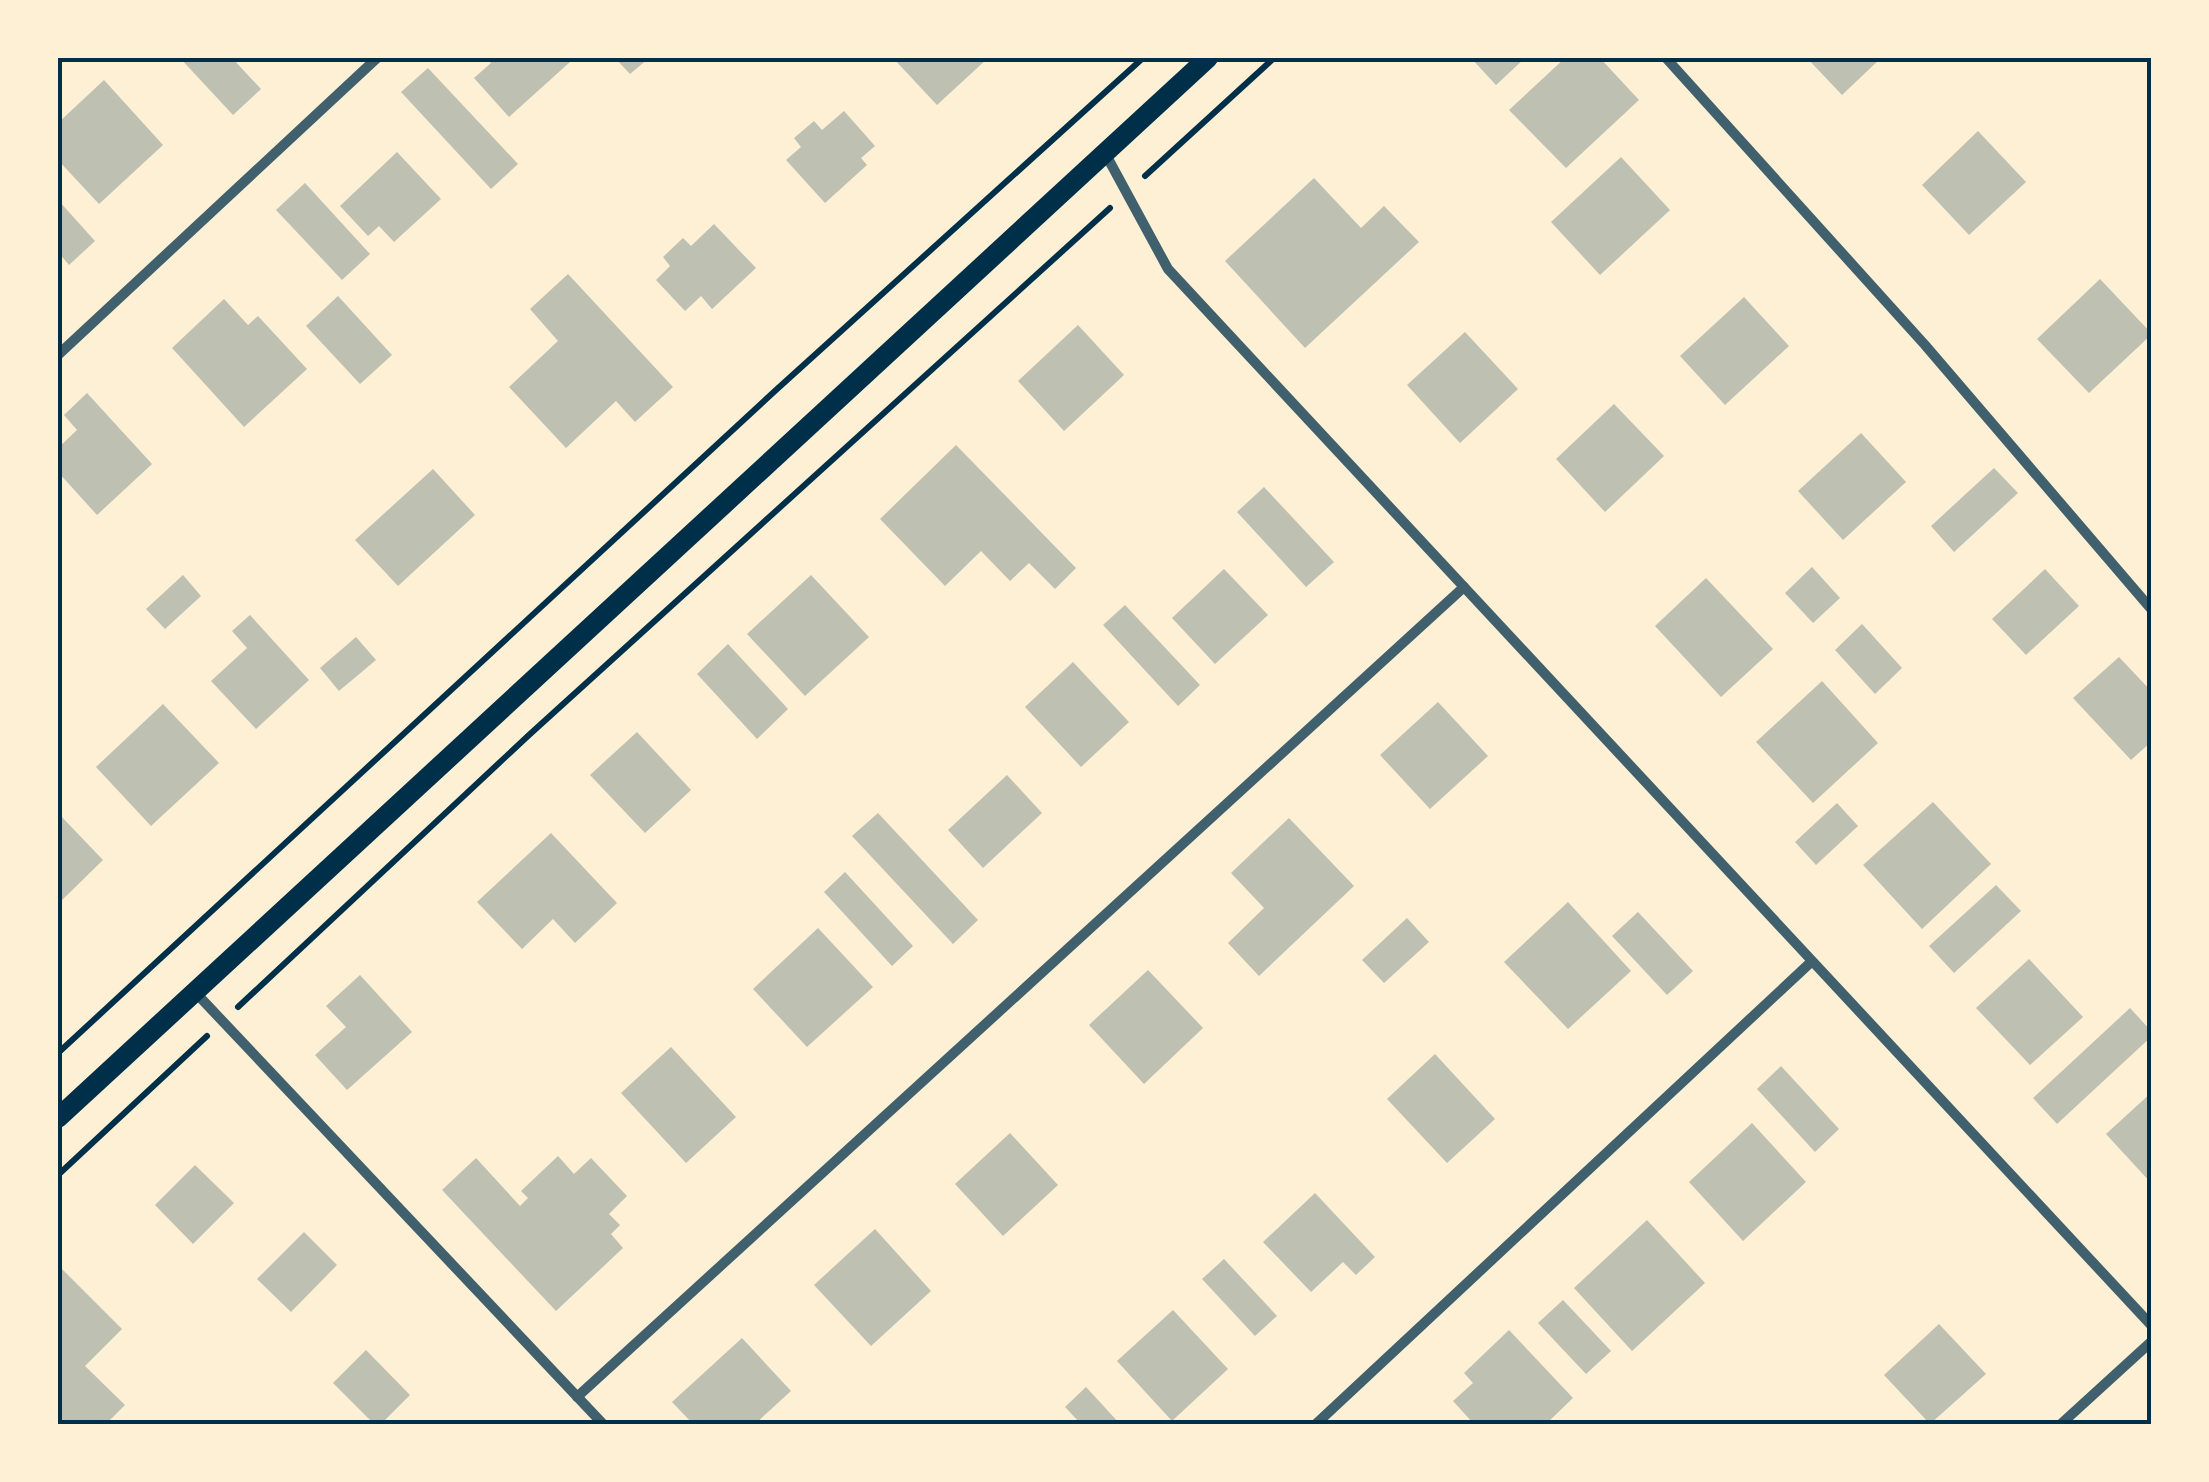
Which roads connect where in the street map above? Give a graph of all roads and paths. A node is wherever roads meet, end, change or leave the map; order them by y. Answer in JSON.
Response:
{"nodes":[{"id":1,"x":378,"y":58,"type":"edge"},
{"id":2,"x":1143,"y":58,"type":"edge"},
{"id":3,"x":1208,"y":58,"type":"edge"},
{"id":4,"x":1274,"y":58,"type":"edge"},
{"id":5,"x":1666,"y":58,"type":"edge"},
{"id":6,"x":1105,"y":153,"type":"junction"},
{"id":7,"x":1126,"y":193,"type":"junction"},
{"id":8,"x":58,"y":355,"type":"edge"},
{"id":9,"x":1464,"y":587,"type":"junction"},
{"id":10,"x":2152,"y":610,"type":"edge"},
{"id":11,"x":1810,"y":963,"type":"junction"},
{"id":12,"x":195,"y":992,"type":"junction"},
{"id":13,"x":222,"y":1022,"type":"junction"},
{"id":14,"x":58,"y":1053,"type":"edge"},
{"id":15,"x":58,"y":1118,"type":"edge"},
{"id":16,"x":58,"y":1175,"type":"edge"},
{"id":17,"x":2152,"y":1326,"type":"edge"},
{"id":18,"x":2152,"y":1341,"type":"edge"},
{"id":19,"x":577,"y":1397,"type":"junction"},
{"id":20,"x":603,"y":1424,"type":"edge"},
{"id":21,"x":1316,"y":1424,"type":"edge"},
{"id":22,"x":2061,"y":1424,"type":"edge"}],
"edges":[{"from":1,"to":8,"type":"street"},
{"from":2,"to":14,"type":"path"},
{"from":3,"to":6,"type":"main road"},
{"from":4,"to":7,"type":"path"},
{"from":5,"to":10,"type":"street"},
{"from":6,"to":7,"type":"street"},
{"from":6,"to":12,"type":"main road"},
{"from":7,"to":9,"type":"street"},
{"from":7,"to":13,"type":"path"},
{"from":9,"to":11,"type":"street"},
{"from":9,"to":19,"type":"street"},
{"from":11,"to":17,"type":"street"},
{"from":11,"to":21,"type":"street"},
{"from":12,"to":13,"type":"street"},
{"from":12,"to":15,"type":"main road"},
{"from":13,"to":16,"type":"path"},
{"from":13,"to":19,"type":"street"},
{"from":18,"to":22,"type":"street"},
{"from":19,"to":20,"type":"street"}]}
